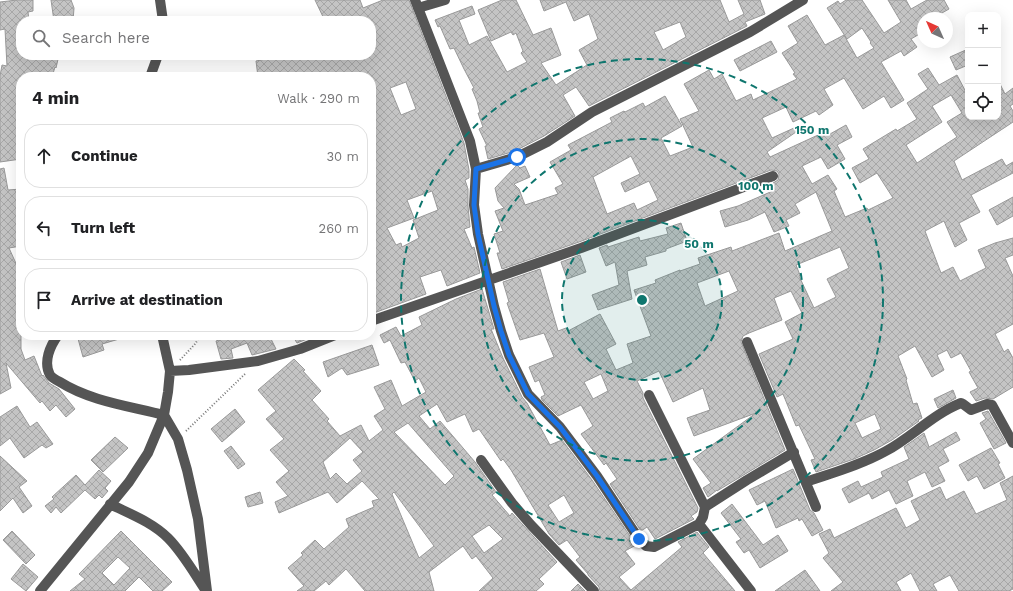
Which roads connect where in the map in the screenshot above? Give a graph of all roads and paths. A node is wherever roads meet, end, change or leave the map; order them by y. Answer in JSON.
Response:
{"nodes":[{"id":1,"x":160,"y":0,"type":"edge"},
{"id":2,"x":445,"y":0,"type":"edge"},
{"id":3,"x":803,"y":0,"type":"edge"},
{"id":4,"x":417,"y":4,"type":"edge"},
{"id":5,"x":162,"y":16,"type":"edge"},
{"id":6,"x":156,"y":60,"type":"edge"},
{"id":7,"x":152,"y":72,"type":"edge"},
{"id":8,"x":476,"y":169,"type":"junction"},
{"id":9,"x":773,"y":176,"type":"dead end"},
{"id":10,"x":488,"y":281,"type":"junction"},
{"id":11,"x":376,"y":319,"type":"edge"},
{"id":12,"x":55,"y":340,"type":"edge"},
{"id":13,"x":163,"y":340,"type":"edge"},
{"id":14,"x":198,"y":340,"type":"edge"},
{"id":15,"x":322,"y":340,"type":"edge"},
{"id":16,"x":747,"y":342,"type":"dead end"},
{"id":17,"x":258,"y":361,"type":"junction"},
{"id":18,"x":170,"y":371,"type":"junction"},
{"id":19,"x":649,"y":395,"type":"dead end"},
{"id":20,"x":164,"y":415,"type":"junction"},
{"id":21,"x":178,"y":439,"type":"junction"},
{"id":22,"x":1013,"y":443,"type":"edge"},
{"id":23,"x":794,"y":452,"type":"junction"},
{"id":24,"x":481,"y":460,"type":"dead end"},
{"id":25,"x":806,"y":482,"type":"junction"},
{"id":26,"x":110,"y":504,"type":"junction"},
{"id":27,"x":705,"y":507,"type":"junction"},
{"id":28,"x":816,"y":507,"type":"dead end"},
{"id":29,"x":699,"y":524,"type":"junction"},
{"id":30,"x":40,"y":591,"type":"edge"},
{"id":31,"x":206,"y":591,"type":"edge"},
{"id":32,"x":594,"y":591,"type":"edge"},
{"id":33,"x":751,"y":591,"type":"edge"}],
"edges":[{"from":1,"to":5,"type":"street"},
{"from":2,"to":4,"type":"street"},
{"from":3,"to":8,"type":"street"},
{"from":4,"to":8,"type":"street"},
{"from":6,"to":7,"type":"street"},
{"from":8,"to":10,"type":"street"},
{"from":9,"to":10,"type":"street"},
{"from":10,"to":11,"type":"street"},
{"from":10,"to":29,"type":"street"},
{"from":12,"to":20,"type":"street"},
{"from":13,"to":18,"type":"street"},
{"from":14,"to":18,"type":"path"},
{"from":15,"to":17,"type":"street"},
{"from":16,"to":23,"type":"street"},
{"from":17,"to":18,"type":"street"},
{"from":17,"to":21,"type":"path"},
{"from":18,"to":20,"type":"street"},
{"from":19,"to":27,"type":"street"},
{"from":20,"to":21,"type":"street"},
{"from":20,"to":26,"type":"street"},
{"from":21,"to":31,"type":"street"},
{"from":22,"to":25,"type":"street"},
{"from":23,"to":25,"type":"street"},
{"from":23,"to":27,"type":"street"},
{"from":24,"to":32,"type":"street"},
{"from":25,"to":28,"type":"street"},
{"from":26,"to":30,"type":"street"},
{"from":26,"to":31,"type":"street"},
{"from":27,"to":29,"type":"street"},
{"from":29,"to":33,"type":"street"}]}
